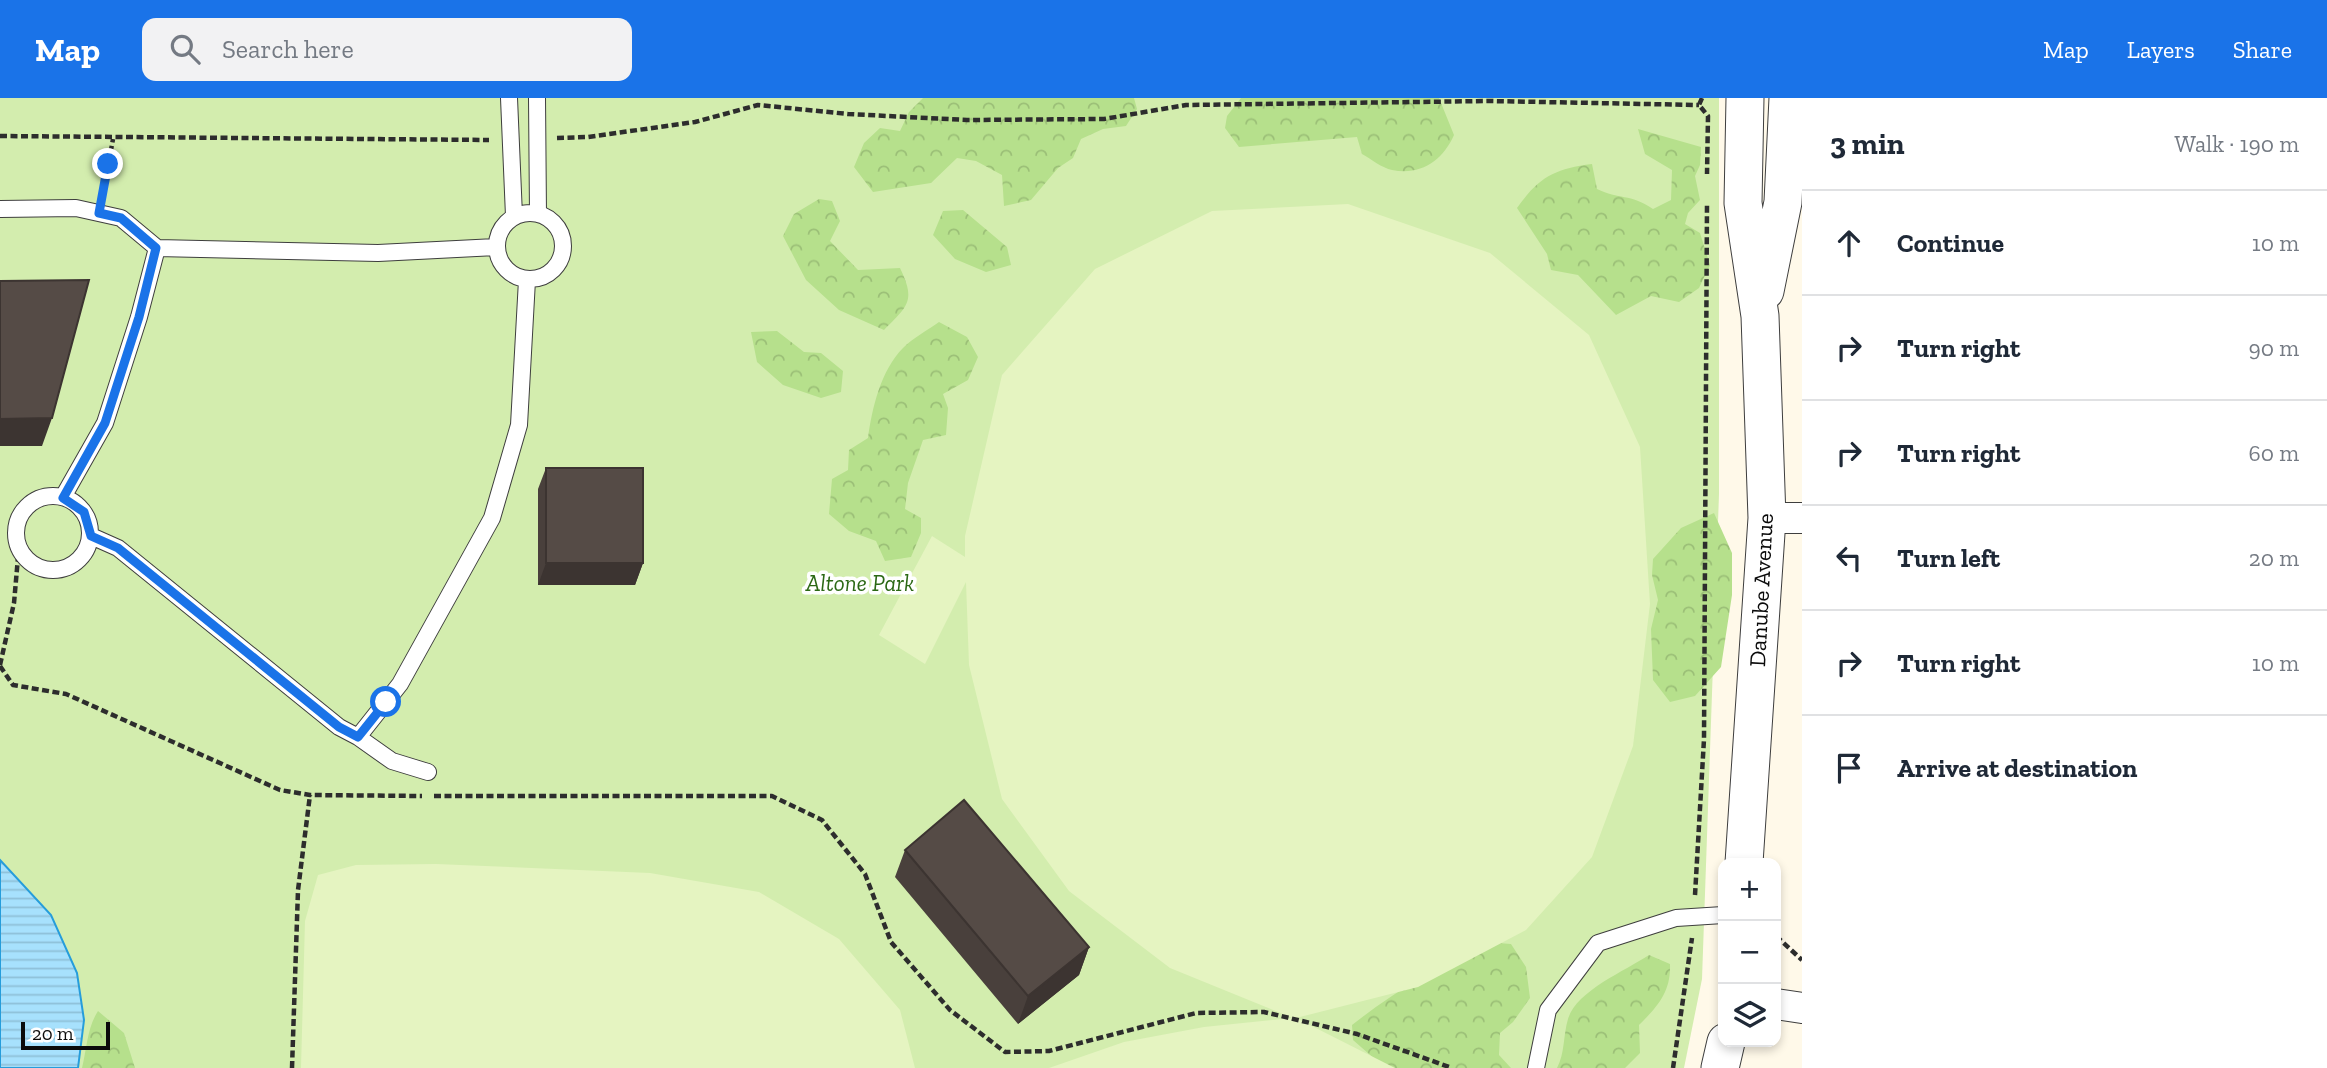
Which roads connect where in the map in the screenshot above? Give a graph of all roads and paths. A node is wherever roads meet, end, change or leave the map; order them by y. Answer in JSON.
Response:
{"nodes":[{"id":1,"x":509,"y":98,"type":"edge"},
{"id":2,"x":537,"y":98,"type":"edge"},
{"id":3,"x":1702,"y":98,"type":"edge"},
{"id":4,"x":1745,"y":98,"type":"edge"},
{"id":5,"x":1788,"y":98,"type":"edge"},
{"id":6,"x":1699,"y":105,"type":"junction"},
{"id":7,"x":0,"y":136,"type":"edge"},
{"id":8,"x":535,"y":138,"type":"junction"},
{"id":9,"x":113,"y":139,"type":"junction"},
{"id":10,"x":510,"y":139,"type":"junction"},
{"id":11,"x":1707,"y":185,"type":"dead end"},
{"id":12,"x":1707,"y":199,"type":"dead end"},
{"id":13,"x":0,"y":209,"type":"edge"},
{"id":14,"x":99,"y":213,"type":"junction"},
{"id":15,"x":538,"y":214,"type":"junction"},
{"id":16,"x":514,"y":216,"type":"junction"},
{"id":17,"x":496,"y":247,"type":"junction"},
{"id":18,"x":156,"y":248,"type":"junction"},
{"id":19,"x":527,"y":280,"type":"junction"},
{"id":20,"x":1760,"y":316,"type":"junction"},
{"id":21,"x":63,"y":498,"type":"junction"},
{"id":22,"x":1784,"y":518,"type":"edge"},
{"id":23,"x":91,"y":536,"type":"junction"},
{"id":24,"x":19,"y":546,"type":"junction"},
{"id":25,"x":0,"y":665,"type":"edge"},
{"id":26,"x":358,"y":737,"type":"junction"},
{"id":27,"x":428,"y":772,"type":"dead end"},
{"id":28,"x":310,"y":795,"type":"junction"},
{"id":29,"x":1745,"y":858,"type":"edge"},
{"id":30,"x":1718,"y":915,"type":"edge"},
{"id":31,"x":1694,"y":917,"type":"junction"},
{"id":32,"x":1781,"y":941,"type":"edge"},
{"id":33,"x":1802,"y":960,"type":"edge"},
{"id":34,"x":1781,"y":1004,"type":"edge"},
{"id":35,"x":1802,"y":1008,"type":"edge"},
{"id":36,"x":1725,"y":1047,"type":"edge"},
{"id":37,"x":292,"y":1068,"type":"edge"},
{"id":38,"x":1452,"y":1068,"type":"edge"},
{"id":39,"x":1536,"y":1068,"type":"edge"},
{"id":40,"x":1673,"y":1068,"type":"edge"},
{"id":41,"x":1720,"y":1068,"type":"edge"}],
"edges":[{"from":1,"to":10,"type":"lane"},
{"from":2,"to":8,"type":"lane"},
{"from":3,"to":6,"type":"path"},
{"from":4,"to":20,"type":"street","name":"Danube Avenue"},
{"from":5,"to":20,"type":"street","name":"Danube Avenue"},
{"from":6,"to":8,"type":"path"},
{"from":6,"to":11,"type":"path"},
{"from":7,"to":9,"type":"path"},
{"from":8,"to":15,"type":"lane"},
{"from":9,"to":10,"type":"path"},
{"from":9,"to":14,"type":"path"},
{"from":10,"to":16,"type":"lane"},
{"from":12,"to":31,"type":"path"},
{"from":13,"to":14,"type":"lane"},
{"from":14,"to":18,"type":"lane"},
{"from":15,"to":16,"type":"lane"},
{"from":15,"to":19,"type":"lane"},
{"from":16,"to":17,"type":"lane"},
{"from":17,"to":18,"type":"lane"},
{"from":17,"to":19,"type":"lane"},
{"from":18,"to":21,"type":"lane"},
{"from":19,"to":26,"type":"lane"},
{"from":20,"to":22,"type":"street","name":"Danube Avenue"},
{"from":21,"to":23,"type":"lane"},
{"from":21,"to":24,"type":"lane"},
{"from":22,"to":29,"type":"street","name":"Danube Avenue"},
{"from":23,"to":24,"type":"lane"},
{"from":23,"to":26,"type":"lane"},
{"from":24,"to":25,"type":"path"},
{"from":25,"to":28,"type":"path"},
{"from":26,"to":27,"type":"lane"},
{"from":28,"to":37,"type":"path"},
{"from":28,"to":38,"type":"path"},
{"from":30,"to":31,"type":"lane"},
{"from":31,"to":39,"type":"lane"},
{"from":31,"to":40,"type":"path"},
{"from":32,"to":33,"type":"path"},
{"from":34,"to":35,"type":"street"},
{"from":36,"to":41,"type":"street"}]}
